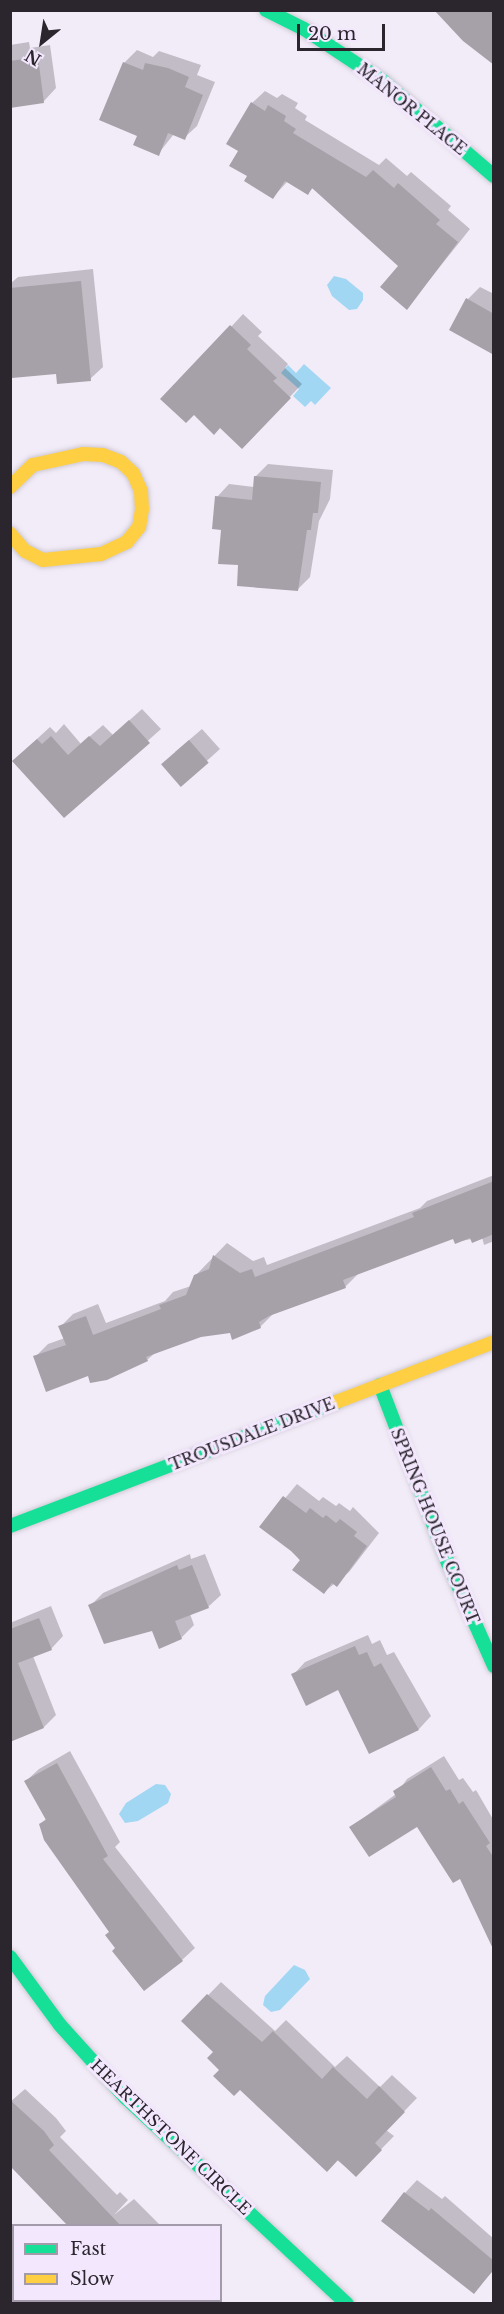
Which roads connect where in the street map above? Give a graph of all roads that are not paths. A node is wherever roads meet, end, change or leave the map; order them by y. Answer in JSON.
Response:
{"nodes":[{"id":1,"x":266,"y":10,"type":"edge"},
{"id":2,"x":494,"y":176,"type":"edge"},
{"id":3,"x":10,"y":487,"type":"edge"},
{"id":4,"x":10,"y":534,"type":"edge"},
{"id":5,"x":494,"y":1342,"type":"edge"},
{"id":6,"x":380,"y":1385,"type":"junction"},
{"id":7,"x":10,"y":1526,"type":"edge"},
{"id":8,"x":494,"y":1666,"type":"edge"},
{"id":9,"x":10,"y":1957,"type":"edge"},
{"id":10,"x":347,"y":2304,"type":"edge"}],
"edges":[{"from":1,"to":2,"type":"street","name":"MANOR PLACE"},
{"from":3,"to":4,"type":"street"},
{"from":5,"to":6,"type":"street","name":"TROUSDALE DRIVE"},
{"from":6,"to":7,"type":"street","name":"TROUSDALE DRIVE"},
{"from":6,"to":8,"type":"street","name":"SPRING HOUSE COURT"},
{"from":9,"to":10,"type":"street","name":"HEARTHSTONE CIRCLE"}]}
